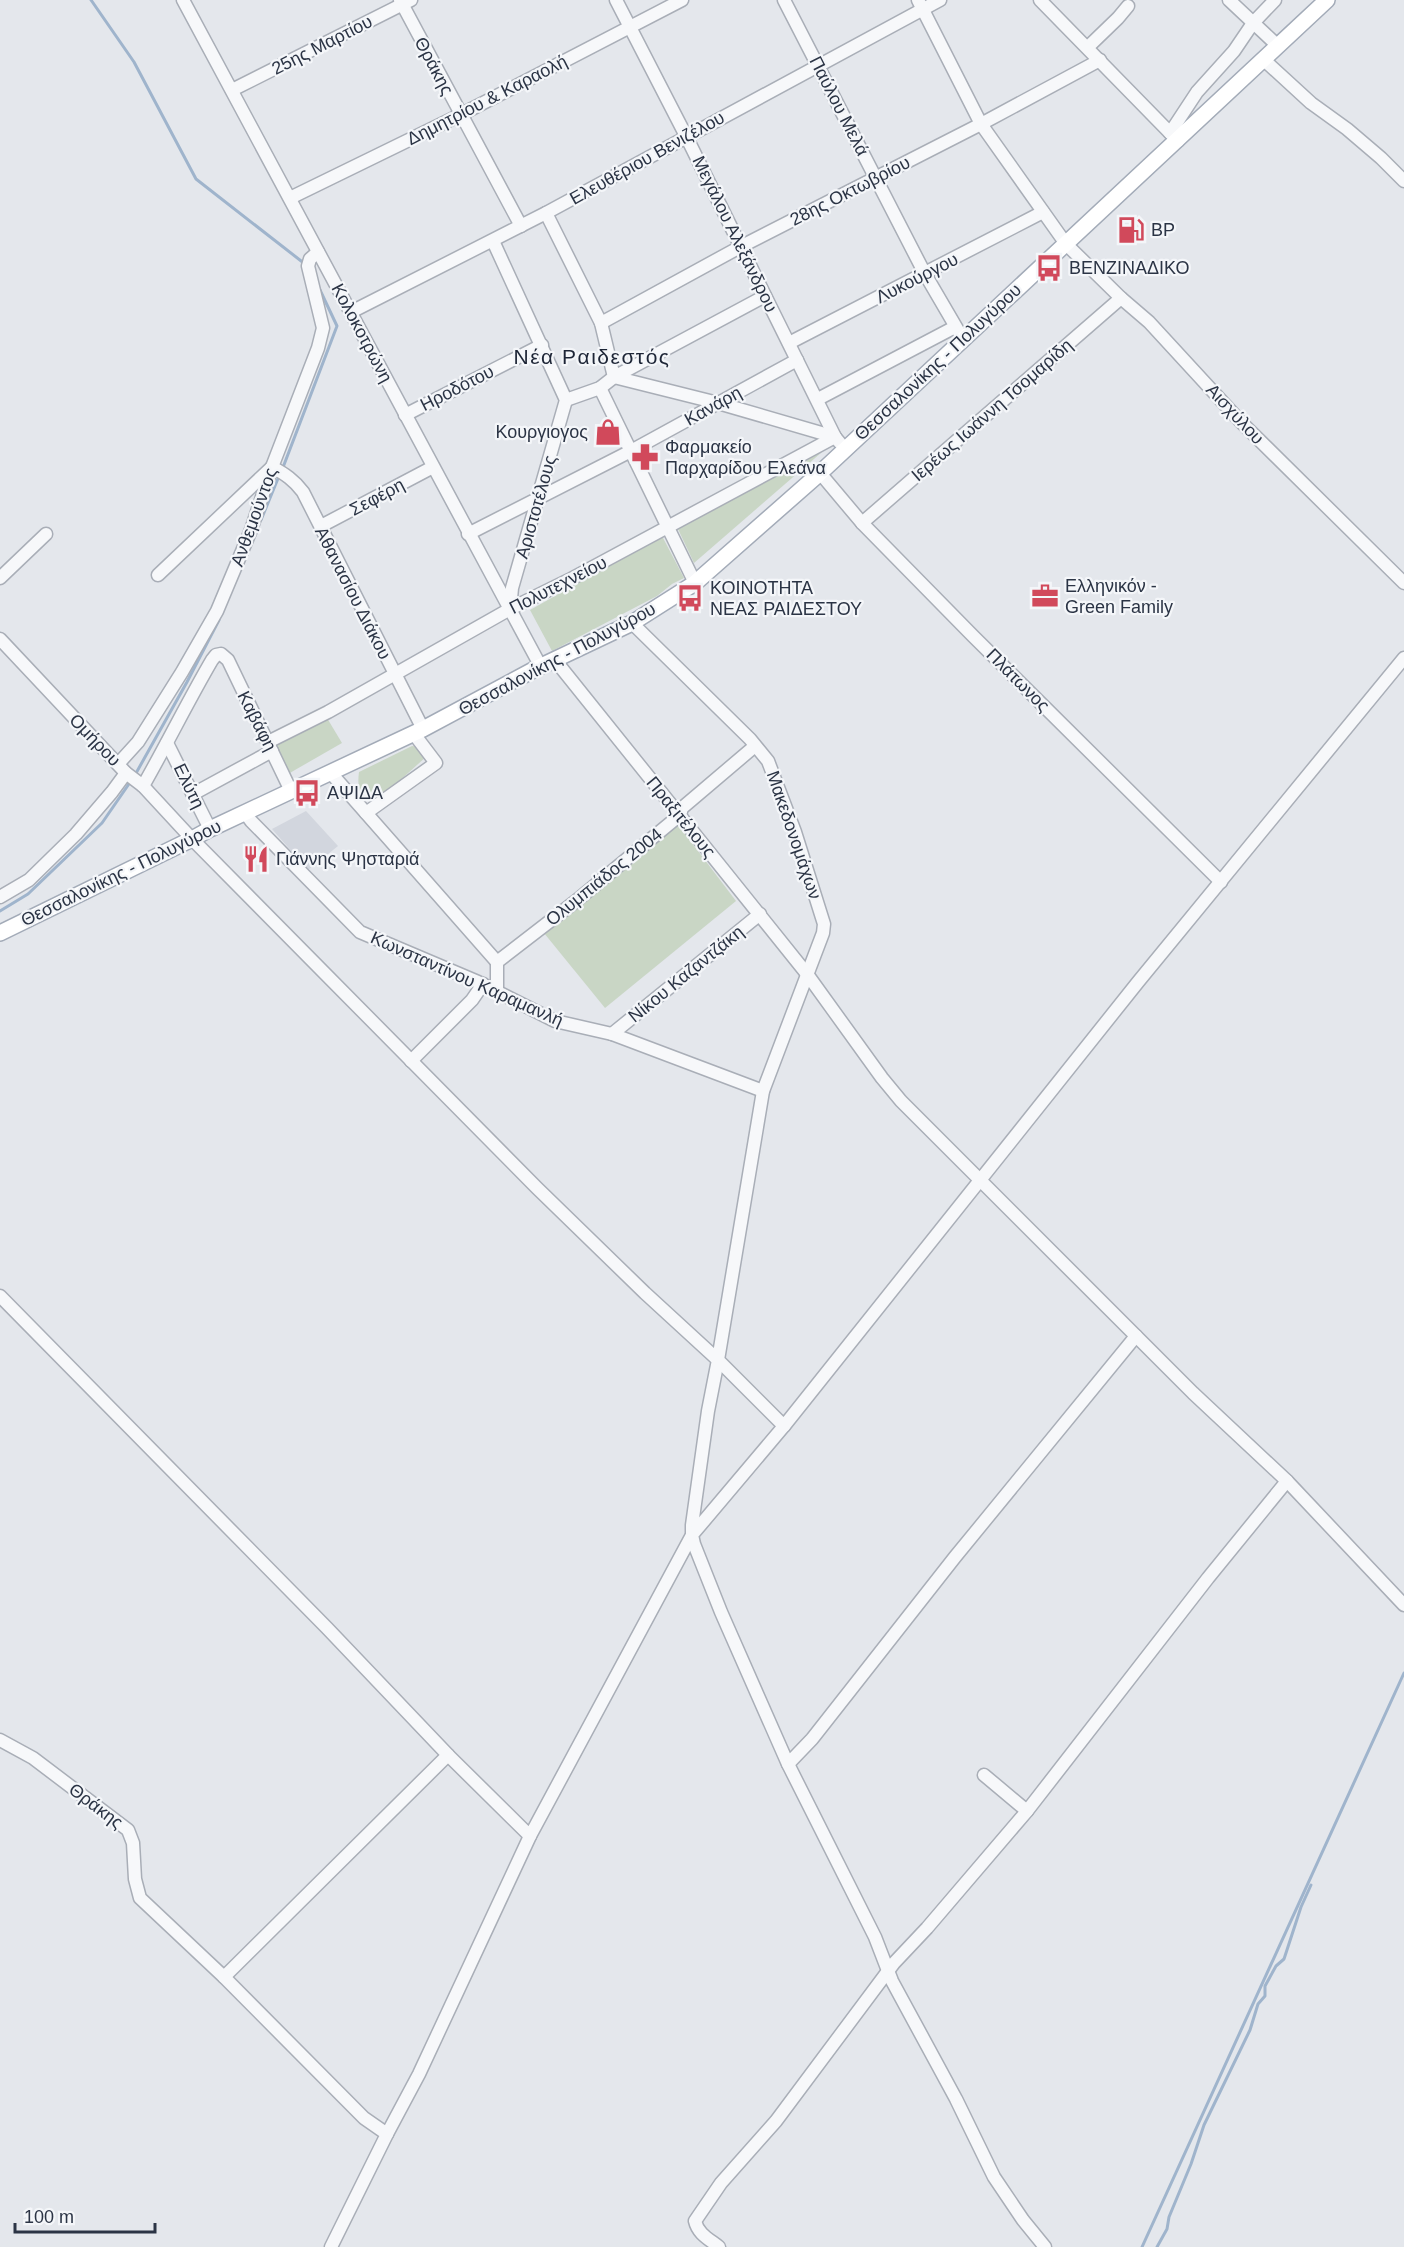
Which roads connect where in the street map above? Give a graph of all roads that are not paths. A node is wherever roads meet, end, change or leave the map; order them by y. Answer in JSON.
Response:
{"nodes":[{"id":1,"x":183,"y":0,"type":"edge"},
{"id":2,"x":616,"y":0,"type":"edge"},
{"id":3,"x":682,"y":0,"type":"edge"},
{"id":4,"x":784,"y":0,"type":"edge"},
{"id":5,"x":940,"y":0,"type":"edge"},
{"id":6,"x":1040,"y":0,"type":"edge"},
{"id":7,"x":1229,"y":0,"type":"edge"},
{"id":8,"x":1275,"y":0,"type":"edge"},
{"id":9,"x":1327,"y":0,"type":"edge"},
{"id":10,"x":404,"y":2,"type":"edge"},
{"id":11,"x":920,"y":5,"type":"edge"},
{"id":12,"x":1128,"y":6,"type":"dead end"},
{"id":13,"x":1253,"y":23,"type":"junction"},
{"id":14,"x":629,"y":27,"type":"junction"},
{"id":15,"x":1278,"y":46,"type":"junction"},
{"id":16,"x":1088,"y":47,"type":"junction"},
{"id":17,"x":1263,"y":59,"type":"junction"},
{"id":18,"x":1100,"y":60,"type":"junction"},
{"id":19,"x":818,"y":66,"type":"junction"},
{"id":20,"x":232,"y":90,"type":"junction"},
{"id":21,"x":460,"y":115,"type":"junction"},
{"id":22,"x":981,"y":124,"type":"junction"},
{"id":23,"x":686,"y":136,"type":"junction"},
{"id":24,"x":1174,"y":137,"type":"junction"},
{"id":25,"x":876,"y":178,"type":"junction"},
{"id":26,"x":1404,"y":181,"type":"edge"},
{"id":27,"x":290,"y":198,"type":"junction"},
{"id":28,"x":1043,"y":212,"type":"junction"},
{"id":29,"x":546,"y":213,"type":"junction"},
{"id":30,"x":521,"y":226,"type":"junction"},
{"id":31,"x":493,"y":241,"type":"junction"},
{"id":32,"x":1066,"y":244,"type":"junction"},
{"id":33,"x":740,"y":247,"type":"junction"},
{"id":34,"x":318,"y":252,"type":"junction"},
{"id":35,"x":925,"y":274,"type":"junction"},
{"id":36,"x":765,"y":296,"type":"junction"},
{"id":37,"x":1121,"y":298,"type":"junction"},
{"id":38,"x":351,"y":312,"type":"junction"},
{"id":39,"x":601,"y":323,"type":"junction"},
{"id":40,"x":959,"y":333,"type":"junction"},
{"id":41,"x":789,"y":343,"type":"junction"},
{"id":42,"x":542,"y":345,"type":"junction"},
{"id":43,"x":797,"y":360,"type":"junction"},
{"id":44,"x":614,"y":376,"type":"junction"},
{"id":45,"x":600,"y":388,"type":"junction"},
{"id":46,"x":818,"y":399,"type":"junction"},
{"id":47,"x":566,"y":400,"type":"junction"},
{"id":48,"x":718,"y":403,"type":"junction"},
{"id":49,"x":405,"y":415,"type":"junction"},
{"id":50,"x":835,"y":437,"type":"junction"},
{"id":51,"x":846,"y":449,"type":"junction"},
{"id":52,"x":630,"y":452,"type":"junction"},
{"id":53,"x":272,"y":467,"type":"junction"},
{"id":54,"x":433,"y":467,"type":"junction"},
{"id":55,"x":820,"y":473,"type":"junction"},
{"id":56,"x":538,"y":498,"type":"junction"},
{"id":57,"x":862,"y":523,"type":"junction"},
{"id":58,"x":321,"y":526,"type":"junction"},
{"id":59,"x":667,"y":526,"type":"junction"},
{"id":60,"x":46,"y":534,"type":"dead end"},
{"id":61,"x":468,"y":534,"type":"junction"},
{"id":62,"x":158,"y":575,"type":"dead end"},
{"id":63,"x":0,"y":578,"type":"edge"},
{"id":64,"x":695,"y":583,"type":"junction"},
{"id":65,"x":1404,"y":583,"type":"edge"},
{"id":66,"x":510,"y":609,"type":"junction"},
{"id":67,"x":632,"y":623,"type":"junction"},
{"id":68,"x":0,"y":639,"type":"edge"},
{"id":69,"x":1404,"y":658,"type":"edge"},
{"id":70,"x":555,"y":660,"type":"junction"},
{"id":71,"x":541,"y":667,"type":"junction"},
{"id":72,"x":394,"y":673,"type":"junction"},
{"id":73,"x":419,"y":732,"type":"junction"},
{"id":74,"x":167,"y":743,"type":"junction"},
{"id":75,"x":755,"y":746,"type":"junction"},
{"id":76,"x":270,"y":747,"type":"junction"},
{"id":77,"x":122,"y":769,"type":"junction"},
{"id":78,"x":330,"y":771,"type":"junction"},
{"id":79,"x":143,"y":786,"type":"junction"},
{"id":80,"x":291,"y":791,"type":"junction"},
{"id":81,"x":193,"y":794,"type":"junction"},
{"id":82,"x":245,"y":813,"type":"junction"},
{"id":83,"x":366,"y":813,"type":"junction"},
{"id":84,"x":680,"y":815,"type":"junction"},
{"id":85,"x":210,"y":829,"type":"junction"},
{"id":86,"x":192,"y":839,"type":"junction"},
{"id":87,"x":1221,"y":882,"type":"junction"},
{"id":88,"x":0,"y":897,"type":"edge"},
{"id":89,"x":760,"y":914,"type":"junction"},
{"id":90,"x":0,"y":933,"type":"edge"},
{"id":91,"x":497,"y":962,"type":"junction"},
{"id":92,"x":807,"y":974,"type":"junction"},
{"id":93,"x":483,"y":984,"type":"junction"},
{"id":94,"x":497,"y":991,"type":"junction"},
{"id":95,"x":612,"y":1034,"type":"junction"},
{"id":96,"x":411,"y":1061,"type":"junction"},
{"id":97,"x":763,"y":1091,"type":"junction"},
{"id":98,"x":980,"y":1181,"type":"junction"},
{"id":99,"x":0,"y":1296,"type":"edge"},
{"id":100,"x":1136,"y":1336,"type":"junction"},
{"id":101,"x":718,"y":1360,"type":"junction"},
{"id":102,"x":784,"y":1426,"type":"junction"},
{"id":103,"x":1287,"y":1481,"type":"junction"},
{"id":104,"x":692,"y":1535,"type":"junction"},
{"id":105,"x":1404,"y":1605,"type":"edge"},
{"id":106,"x":0,"y":1740,"type":"edge"},
{"id":107,"x":448,"y":1755,"type":"junction"},
{"id":108,"x":788,"y":1764,"type":"junction"},
{"id":109,"x":984,"y":1775,"type":"dead end"},
{"id":110,"x":1027,"y":1811,"type":"junction"},
{"id":111,"x":530,"y":1836,"type":"junction"},
{"id":112,"x":889,"y":1970,"type":"junction"},
{"id":113,"x":224,"y":1977,"type":"junction"},
{"id":114,"x":387,"y":2134,"type":"junction"},
{"id":115,"x":331,"y":2247,"type":"edge"},
{"id":116,"x":718,"y":2247,"type":"edge"},
{"id":117,"x":1045,"y":2247,"type":"edge"}],
"edges":[{"from":1,"to":20,"type":"street","name":"Κολοκοτρώνη"},
{"from":2,"to":14,"type":"street","name":"Μεγάλου Αλεξάνδρου"},
{"from":3,"to":14,"type":"street","name":"Δημητρίου & Καραολή"},
{"from":4,"to":19,"type":"street","name":"Παύλου Μελά"},
{"from":5,"to":11,"type":"street","name":"Ελευθέριου Βενιζέλου"},
{"from":6,"to":16,"type":"street"},
{"from":7,"to":13,"type":"street"},
{"from":8,"to":13,"type":"street"},
{"from":9,"to":15,"type":"main road","name":"Θεσσαλονίκης - Πολυγύρου"},
{"from":10,"to":20,"type":"street","name":"25ης Μαρτίου"},
{"from":10,"to":21,"type":"street","name":"Θράκης"},
{"from":11,"to":19,"type":"street","name":"Ελευθέριου Βενιζέλου"},
{"from":11,"to":22,"type":"street","name":"Αισχύλου"},
{"from":12,"to":16,"type":"street"},
{"from":13,"to":15,"type":"street"},
{"from":13,"to":24,"type":"street"},
{"from":14,"to":21,"type":"street","name":"Δημητρίου & Καραολή"},
{"from":14,"to":23,"type":"street","name":"Μεγάλου Αλεξάνδρου"},
{"from":15,"to":17,"type":"main road","name":"Θεσσαλονίκης - Πολυγύρου"},
{"from":16,"to":18,"type":"street"},
{"from":17,"to":24,"type":"main road","name":"Θεσσαλονίκης - Πολυγύρου"},
{"from":17,"to":26,"type":"street"},
{"from":18,"to":22,"type":"street","name":"28ης Οκτωβρίου"},
{"from":18,"to":24,"type":"street"},
{"from":19,"to":23,"type":"street","name":"Ελευθέριου Βενιζέλου"},
{"from":19,"to":25,"type":"street","name":"Παύλου Μελά"},
{"from":20,"to":27,"type":"street","name":"Κολοκοτρώνη"},
{"from":21,"to":27,"type":"street","name":"Δημητρίου & Καραολή"},
{"from":21,"to":30,"type":"street","name":"Θράκης"},
{"from":22,"to":25,"type":"street","name":"28ης Οκτωβρίου"},
{"from":22,"to":28,"type":"street","name":"Αισχύλου"},
{"from":23,"to":29,"type":"street","name":"Ελευθέριου Βενιζέλου"},
{"from":23,"to":33,"type":"street","name":"Μεγάλου Αλεξάνδρου"},
{"from":24,"to":32,"type":"main road","name":"Θεσσαλονίκης - Πολυγύρου"},
{"from":25,"to":33,"type":"street","name":"28ης Οκτωβρίου"},
{"from":25,"to":35,"type":"street","name":"Παύλου Μελά"},
{"from":27,"to":34,"type":"street","name":"Κολοκοτρώνη"},
{"from":28,"to":32,"type":"street","name":"Αισχύλου"},
{"from":28,"to":35,"type":"street","name":"Λυκούργου"},
{"from":29,"to":30,"type":"street","name":"Ελευθέριου Βενιζέλου"},
{"from":29,"to":39,"type":"street"},
{"from":30,"to":31,"type":"street","name":"Ελευθέριου Βενιζέλου"},
{"from":31,"to":38,"type":"street","name":"Ελευθέριου Βενιζέλου"},
{"from":31,"to":42,"type":"street"},
{"from":32,"to":37,"type":"street","name":"Αισχύλου"},
{"from":32,"to":40,"type":"main road","name":"Θεσσαλονίκης - Πολυγύρου"},
{"from":33,"to":36,"type":"street","name":"Μεγάλου Αλεξάνδρου"},
{"from":33,"to":39,"type":"street","name":"28ης Οκτωβρίου"},
{"from":34,"to":38,"type":"street","name":"Κολοκοτρώνη"},
{"from":34,"to":53,"type":"street","name":"Ανθεμούντος"},
{"from":35,"to":40,"type":"street","name":"Παύλου Μελά"},
{"from":35,"to":41,"type":"street","name":"Λυκούργου"},
{"from":36,"to":41,"type":"street","name":"Μεγάλου Αλεξάνδρου"},
{"from":36,"to":44,"type":"street"},
{"from":37,"to":57,"type":"street","name":"Ιερέως Ιωάννη Τσομαρίδη"},
{"from":37,"to":65,"type":"street","name":"Αισχύλου"},
{"from":38,"to":49,"type":"street","name":"Κολοκοτρώνη"},
{"from":39,"to":44,"type":"street"},
{"from":40,"to":46,"type":"street"},
{"from":40,"to":51,"type":"main road","name":"Θεσσαλονίκης - Πολυγύρου"},
{"from":41,"to":43,"type":"street","name":"Μεγάλου Αλεξάνδρου"},
{"from":42,"to":47,"type":"street"},
{"from":42,"to":49,"type":"street","name":"Ηροδότου"},
{"from":43,"to":46,"type":"street","name":"Μεγάλου Αλεξάνδρου"},
{"from":43,"to":48,"type":"street","name":"Κανάρη"},
{"from":44,"to":45,"type":"street"},
{"from":44,"to":48,"type":"street"},
{"from":45,"to":47,"type":"street"},
{"from":45,"to":52,"type":"street"},
{"from":46,"to":50,"type":"street","name":"Μεγάλου Αλεξάνδρου"},
{"from":47,"to":56,"type":"street","name":"Αριστοτέλους"},
{"from":48,"to":50,"type":"street"},
{"from":48,"to":52,"type":"street","name":"Κανάρη"},
{"from":49,"to":54,"type":"street","name":"Κολοκοτρώνη"},
{"from":50,"to":51,"type":"street"},
{"from":50,"to":59,"type":"street","name":"Πολυτεχνείου"},
{"from":51,"to":55,"type":"main road","name":"Θεσσαλονίκης - Πολυγύρου"},
{"from":52,"to":56,"type":"street","name":"Κανάρη"},
{"from":52,"to":59,"type":"street"},
{"from":53,"to":58,"type":"street","name":"Αθανασίου Διάκου"},
{"from":53,"to":62,"type":"street"},
{"from":53,"to":77,"type":"street","name":"Ανθεμούντος"},
{"from":54,"to":58,"type":"street","name":"Σεφέρη"},
{"from":54,"to":61,"type":"street","name":"Κολοκοτρώνη"},
{"from":55,"to":57,"type":"street","name":"Πλάτωνος"},
{"from":55,"to":64,"type":"main road","name":"Θεσσαλονίκης - Πολυγύρου"},
{"from":56,"to":61,"type":"street","name":"Κανάρη"},
{"from":56,"to":66,"type":"street","name":"Αριστοτέλους"},
{"from":57,"to":87,"type":"street","name":"Πλάτωνος"},
{"from":58,"to":72,"type":"street","name":"Αθανασίου Διάκου"},
{"from":59,"to":64,"type":"street"},
{"from":59,"to":66,"type":"street","name":"Πολυτεχνείου"},
{"from":60,"to":63,"type":"street"},
{"from":61,"to":66,"type":"street","name":"Κολοκοτρώνη"},
{"from":64,"to":67,"type":"main road","name":"Θεσσαλονίκης - Πολυγύρου"},
{"from":66,"to":71,"type":"street","name":"Κολοκοτρώνη"},
{"from":66,"to":72,"type":"street","name":"Πολυτεχνείου"},
{"from":67,"to":70,"type":"main road","name":"Θεσσαλονίκης - Πολυγύρου"},
{"from":67,"to":75,"type":"street","name":"Μακεδονομάχων"},
{"from":68,"to":77,"type":"street","name":"Ομήρου"},
{"from":69,"to":87,"type":"street"},
{"from":70,"to":71,"type":"main road","name":"Θεσσαλονίκης - Πολυγύρου"},
{"from":70,"to":84,"type":"street","name":"Πραξιτέλους"},
{"from":71,"to":73,"type":"main road","name":"Θεσσαλονίκης - Πολυγύρου"},
{"from":72,"to":73,"type":"street","name":"Αθανασίου Διάκου"},
{"from":72,"to":76,"type":"street","name":"Πολυτεχνείου"},
{"from":73,"to":78,"type":"main road","name":"Θεσσαλονίκης - Πολυγύρου"},
{"from":73,"to":83,"type":"street","name":"Αθανασίου Διάκου"},
{"from":74,"to":76,"type":"street","name":"Καβάφη"},
{"from":74,"to":79,"type":"street"},
{"from":74,"to":81,"type":"street","name":"Ελύτη"},
{"from":75,"to":84,"type":"street","name":"Ολυμπιάδος 2004"},
{"from":75,"to":92,"type":"street","name":"Μακεδονομάχων"},
{"from":76,"to":80,"type":"street","name":"Καβάφη"},
{"from":76,"to":81,"type":"street","name":"Πολυτεχνείου"},
{"from":77,"to":79,"type":"street","name":"Ομήρου"},
{"from":77,"to":88,"type":"street","name":"Ανθεμούντος"},
{"from":78,"to":80,"type":"main road","name":"Θεσσαλονίκης - Πολυγύρου"},
{"from":78,"to":83,"type":"street"},
{"from":79,"to":86,"type":"street","name":"Ομήρου"},
{"from":80,"to":82,"type":"main road","name":"Θεσσαλονίκης - Πολυγύρου"},
{"from":81,"to":85,"type":"street","name":"Ελύτη"},
{"from":82,"to":85,"type":"main road","name":"Θεσσαλονίκης - Πολυγύρου"},
{"from":82,"to":93,"type":"street","name":"Κωνσταντίνου Καραμανλή"},
{"from":83,"to":91,"type":"street"},
{"from":84,"to":89,"type":"street","name":"Πραξιτέλους"},
{"from":84,"to":91,"type":"street","name":"Ολυμπιάδος 2004"},
{"from":85,"to":86,"type":"main road","name":"Θεσσαλονίκης - Πολυγύρου"},
{"from":86,"to":90,"type":"main road","name":"Θεσσαλονίκης - Πολυγύρου"},
{"from":86,"to":96,"type":"street","name":"Ομήρου"},
{"from":87,"to":98,"type":"street"},
{"from":89,"to":92,"type":"street","name":"Πραξιτέλους"},
{"from":89,"to":95,"type":"street","name":"Νίκου Καζαντζάκη"},
{"from":91,"to":94,"type":"street"},
{"from":92,"to":97,"type":"street","name":"Μακεδονομάχων"},
{"from":92,"to":98,"type":"street","name":"Πραξιτέλους"},
{"from":93,"to":94,"type":"street","name":"Κωνσταντίνου Καραμανλή"},
{"from":93,"to":96,"type":"street"},
{"from":94,"to":95,"type":"street","name":"Κωνσταντίνου Καραμανλή"},
{"from":95,"to":97,"type":"street","name":"Κωνσταντίνου Καραμανλή"},
{"from":96,"to":101,"type":"street","name":"Ομήρου"},
{"from":97,"to":101,"type":"street","name":"Μακεδονομάχων"},
{"from":98,"to":100,"type":"street","name":"Πραξιτέλους"},
{"from":98,"to":102,"type":"street"},
{"from":99,"to":107,"type":"street"},
{"from":100,"to":103,"type":"street","name":"Πραξιτέλους"},
{"from":100,"to":108,"type":"street"},
{"from":101,"to":102,"type":"street","name":"Ομήρου"},
{"from":101,"to":104,"type":"street","name":"Μακεδονομάχων"},
{"from":102,"to":104,"type":"street"},
{"from":103,"to":105,"type":"street","name":"Πραξιτέλους"},
{"from":103,"to":110,"type":"street"},
{"from":104,"to":108,"type":"street"},
{"from":104,"to":111,"type":"street"},
{"from":106,"to":113,"type":"street","name":"Θράκης"},
{"from":107,"to":111,"type":"street"},
{"from":107,"to":113,"type":"street"},
{"from":108,"to":112,"type":"street"},
{"from":109,"to":110,"type":"street"},
{"from":110,"to":112,"type":"street"},
{"from":111,"to":114,"type":"street"},
{"from":112,"to":116,"type":"street"},
{"from":112,"to":117,"type":"street"},
{"from":113,"to":114,"type":"street","name":"Θράκης"},
{"from":114,"to":115,"type":"street"}]}
